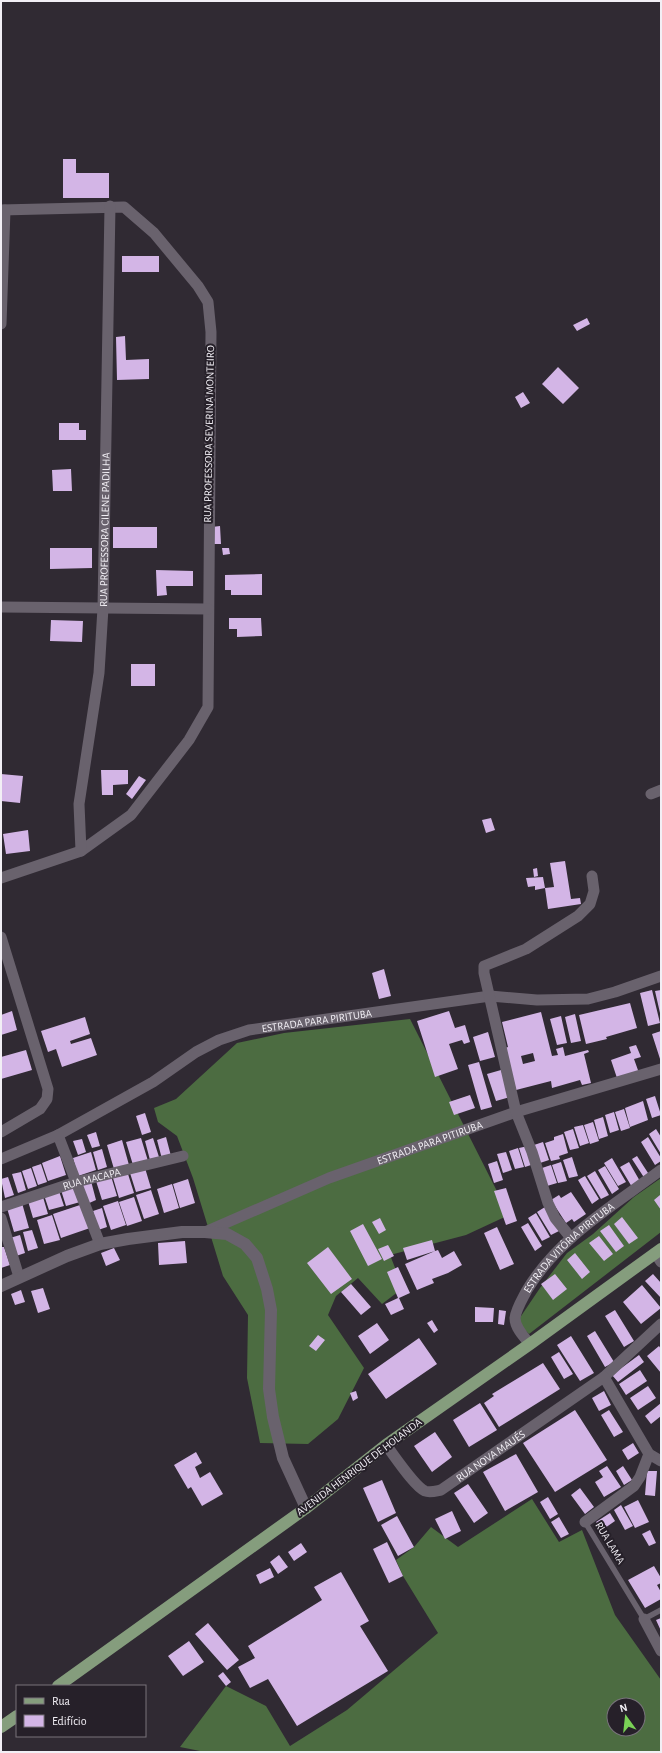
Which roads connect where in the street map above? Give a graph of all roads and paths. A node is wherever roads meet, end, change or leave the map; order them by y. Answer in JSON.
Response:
{"nodes":[{"id":1,"x":110,"y":206,"type":"junction"},
{"id":2,"x":3,"y":210,"type":"edge"},
{"id":3,"x":1,"y":324,"type":"edge"},
{"id":4,"x":1,"y":607,"type":"edge"},
{"id":5,"x":103,"y":608,"type":"junction"},
{"id":6,"x":208,"y":609,"type":"junction"},
{"id":7,"x":81,"y":851,"type":"junction"},
{"id":8,"x":592,"y":876,"type":"dead end"},
{"id":9,"x":1,"y":878,"type":"edge"},
{"id":10,"x":1,"y":937,"type":"edge"},
{"id":11,"x":661,"y":976,"type":"edge"},
{"id":12,"x":490,"y":996,"type":"junction"},
{"id":13,"x":661,"y":1069,"type":"edge"},
{"id":14,"x":516,"y":1112,"type":"junction"},
{"id":15,"x":1,"y":1132,"type":"edge"},
{"id":16,"x":58,"y":1135,"type":"junction"},
{"id":17,"x":183,"y":1156,"type":"dead end"},
{"id":18,"x":1,"y":1160,"type":"edge"},
{"id":19,"x":661,"y":1170,"type":"edge"},
{"id":20,"x":76,"y":1182,"type":"junction"},
{"id":21,"x":1,"y":1207,"type":"edge"},
{"id":22,"x":1,"y":1218,"type":"edge"},
{"id":23,"x":205,"y":1232,"type":"junction"},
{"id":24,"x":571,"y":1238,"type":"junction"},
{"id":25,"x":100,"y":1244,"type":"junction"},
{"id":26,"x":659,"y":1255,"type":"edge"},
{"id":27,"x":19,"y":1277,"type":"junction"},
{"id":28,"x":1,"y":1286,"type":"edge"},
{"id":29,"x":661,"y":1324,"type":"edge"},
{"id":30,"x":530,"y":1344,"type":"junction"},
{"id":31,"x":604,"y":1377,"type":"junction"},
{"id":32,"x":386,"y":1445,"type":"junction"},
{"id":33,"x":649,"y":1454,"type":"junction"},
{"id":34,"x":661,"y":1461,"type":"edge"},
{"id":35,"x":306,"y":1508,"type":"junction"},
{"id":36,"x":585,"y":1522,"type":"joint"},
{"id":37,"x":661,"y":1610,"type":"edge"},
{"id":38,"x":644,"y":1619,"type":"junction"},
{"id":39,"x":661,"y":1651,"type":"edge"},
{"id":40,"x":59,"y":1685,"type":"edge"},
{"id":41,"x":16,"y":1717,"type":"edge"},
{"id":42,"x":1,"y":1727,"type":"edge"}],
"edges":[{"from":1,"to":2,"type":"street","name":"RUA PROFESSORA SEVERINA MONTEIRO"},
{"from":1,"to":5,"type":"street","name":"RUA PROFESSORA CILENE PADILHA"},
{"from":1,"to":6,"type":"street","name":"RUA PROFESSORA SEVERINA MONTEIRO"},
{"from":2,"to":3,"type":"street"},
{"from":4,"to":5,"type":"street"},
{"from":5,"to":6,"type":"street"},
{"from":5,"to":7,"type":"street","name":"RUA PROFESSORA CILENE PADILHA"},
{"from":6,"to":7,"type":"street","name":"RUA PROFESSORA SEVERINA MONTEIRO"},
{"from":7,"to":9,"type":"street"},
{"from":8,"to":12,"type":"street"},
{"from":10,"to":15,"type":"street"},
{"from":11,"to":12,"type":"street","name":"ESTRADA PARA PIRITUBA"},
{"from":12,"to":14,"type":"street"},
{"from":12,"to":16,"type":"street","name":"ESTRADA PARA PIRITUBA"},
{"from":13,"to":14,"type":"street","name":"ESTRADA PARA PITIRUBA"},
{"from":14,"to":23,"type":"street","name":"ESTRADA PARA PITIRUBA"},
{"from":14,"to":24,"type":"street"},
{"from":16,"to":18,"type":"street","name":"ESTRADA PARA PIRITUBA"},
{"from":16,"to":20,"type":"street"},
{"from":17,"to":20,"type":"street","name":"RUA MACAPA"},
{"from":19,"to":24,"type":"street","name":"ESTRADA VITÓRIA PIRITUBA"},
{"from":20,"to":21,"type":"street","name":"RUA MACAPA"},
{"from":20,"to":25,"type":"street"},
{"from":22,"to":27,"type":"street"},
{"from":23,"to":25,"type":"main road"},
{"from":23,"to":35,"type":"main road"},
{"from":24,"to":30,"type":"street","name":"ESTRADA VITÓRIA PIRITUBA"},
{"from":25,"to":27,"type":"main road"},
{"from":26,"to":30,"type":"main road","name":"AVENIDA HENRIQUE DE HOLANDA"},
{"from":27,"to":28,"type":"main road"},
{"from":29,"to":31,"type":"street","name":"RUA NOVA MAUÉS"},
{"from":30,"to":32,"type":"main road","name":"AVENIDA HENRIQUE DE HOLANDA"},
{"from":31,"to":32,"type":"street","name":"RUA NOVA MAUÉS"},
{"from":31,"to":33,"type":"street"},
{"from":32,"to":35,"type":"main road","name":"AVENIDA HENRIQUE DE HOLANDA"},
{"from":33,"to":34,"type":"street"},
{"from":33,"to":36,"type":"street"},
{"from":35,"to":40,"type":"main road","name":"AVENIDA HENRIQUE DE HOLANDA"},
{"from":36,"to":38,"type":"lane","name":"RUA LAMA"},
{"from":37,"to":38,"type":"lane"},
{"from":38,"to":39,"type":"street"},
{"from":41,"to":42,"type":"main road"}]}
